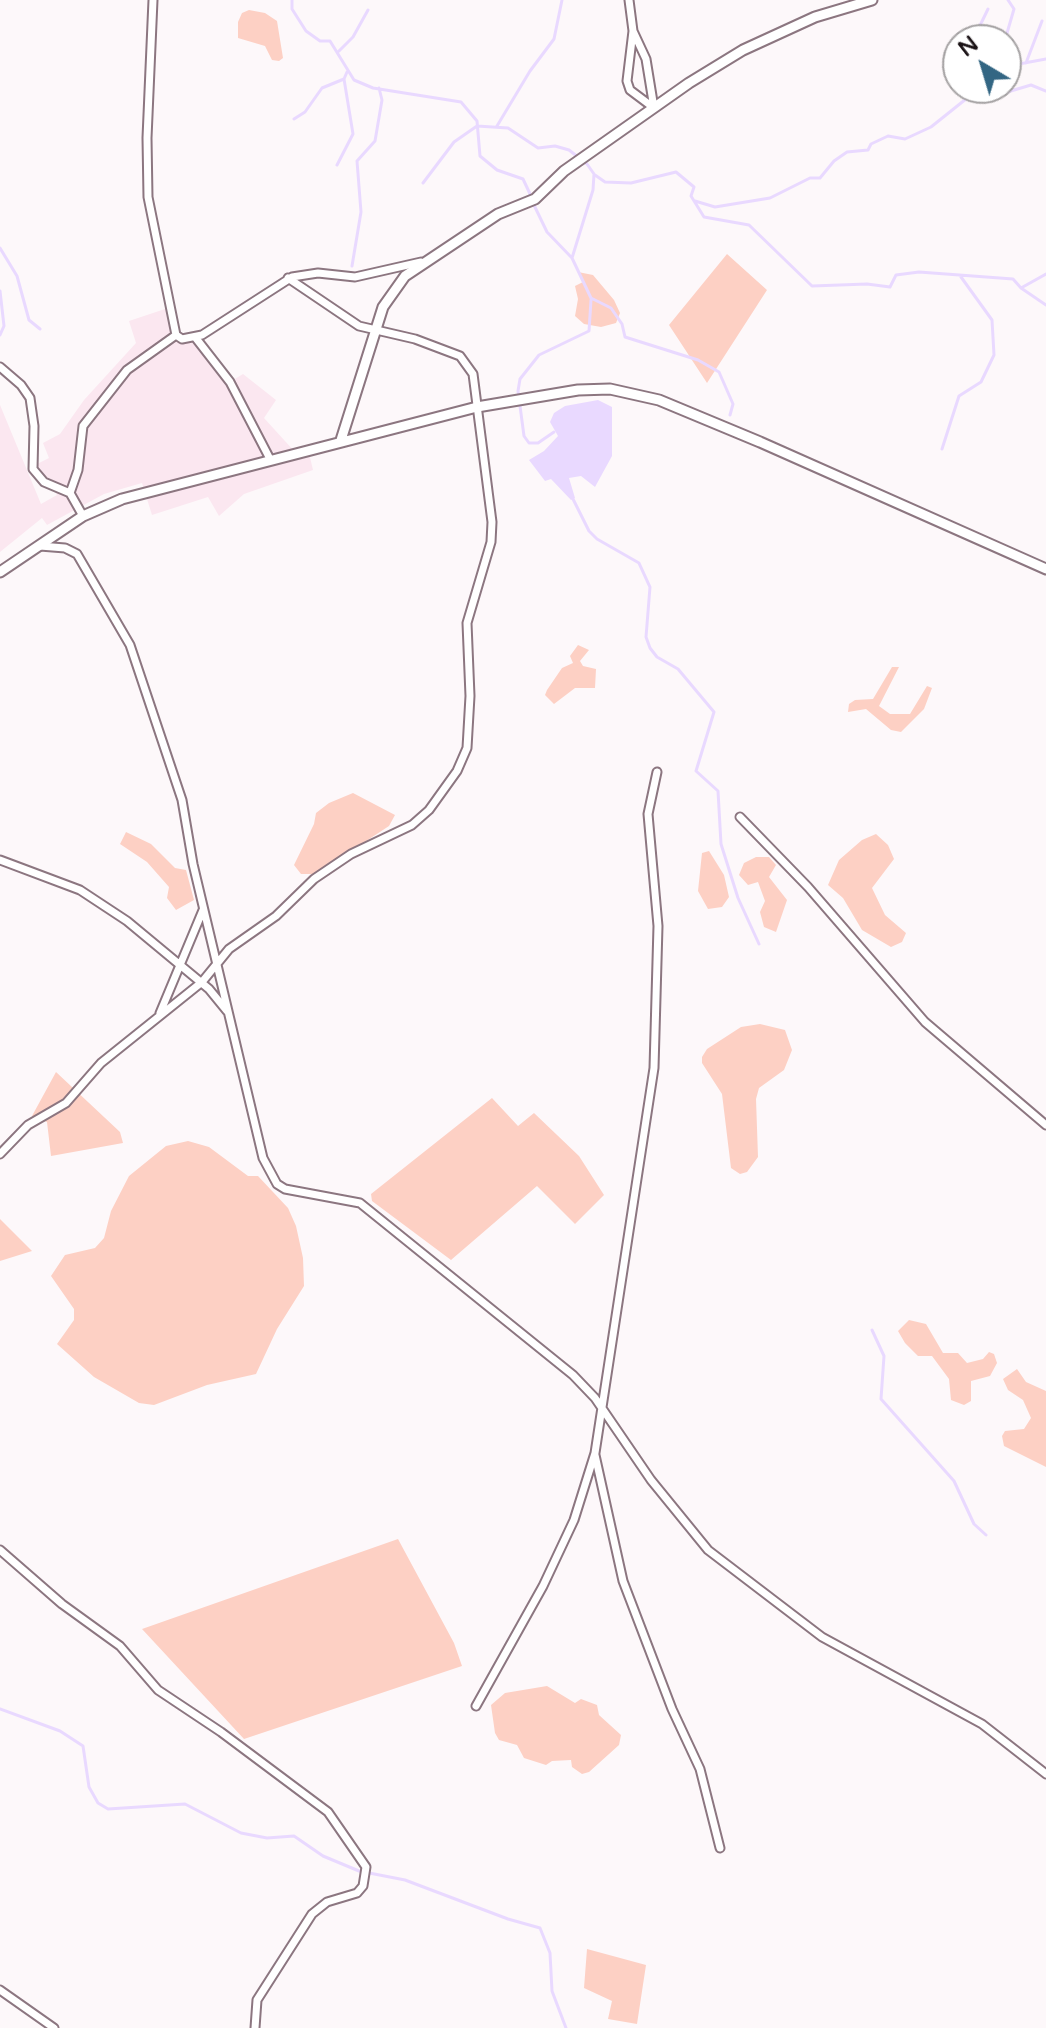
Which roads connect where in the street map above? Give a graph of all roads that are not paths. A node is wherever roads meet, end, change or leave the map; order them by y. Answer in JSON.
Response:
{"nodes":[{"id":1,"x":153,"y":0,"type":"edge"},
{"id":2,"x":629,"y":0,"type":"edge"},
{"id":3,"x":872,"y":0,"type":"edge"},
{"id":4,"x":633,"y":31,"type":"junction"},
{"id":5,"x":654,"y":108,"type":"junction"},
{"id":6,"x":425,"y":261,"type":"junction"},
{"id":7,"x":288,"y":278,"type":"junction"},
{"id":8,"x":375,"y":330,"type":"junction"},
{"id":9,"x":176,"y":335,"type":"junction"},
{"id":10,"x":195,"y":337,"type":"junction"},
{"id":11,"x":0,"y":367,"type":"edge"},
{"id":12,"x":477,"y":407,"type":"junction"},
{"id":13,"x":341,"y":440,"type":"junction"},
{"id":14,"x":270,"y":459,"type":"junction"},
{"id":15,"x":70,"y":493,"type":"junction"},
{"id":16,"x":83,"y":516,"type":"junction"},
{"id":17,"x":35,"y":546,"type":"junction"},
{"id":18,"x":1046,"y":569,"type":"edge"},
{"id":19,"x":0,"y":572,"type":"edge"},
{"id":20,"x":657,"y":772,"type":"dead end"},
{"id":21,"x":740,"y":817,"type":"dead end"},
{"id":22,"x":0,"y":860,"type":"edge"},
{"id":23,"x":203,"y":908,"type":"junction"},
{"id":24,"x":216,"y":961,"type":"junction"},
{"id":25,"x":181,"y":964,"type":"junction"},
{"id":26,"x":202,"y":982,"type":"junction"},
{"id":27,"x":229,"y":1013,"type":"junction"},
{"id":28,"x":157,"y":1018,"type":"junction"},
{"id":29,"x":1046,"y":1125,"type":"edge"},
{"id":30,"x":0,"y":1154,"type":"edge"},
{"id":31,"x":601,"y":1407,"type":"junction"},
{"id":32,"x":595,"y":1453,"type":"junction"},
{"id":33,"x":0,"y":1550,"type":"edge"},
{"id":34,"x":476,"y":1706,"type":"dead end"},
{"id":35,"x":1046,"y":1774,"type":"edge"},
{"id":36,"x":720,"y":1848,"type":"dead end"},
{"id":37,"x":0,"y":1990,"type":"edge"},
{"id":38,"x":54,"y":2028,"type":"edge"},
{"id":39,"x":255,"y":2028,"type":"edge"}],
"edges":[{"from":1,"to":9,"type":"street"},
{"from":2,"to":4,"type":"street"},
{"from":3,"to":5,"type":"street"},
{"from":4,"to":5,"type":"street"},
{"from":4,"to":5,"type":"street"},
{"from":5,"to":6,"type":"street"},
{"from":6,"to":7,"type":"street"},
{"from":6,"to":8,"type":"street"},
{"from":7,"to":8,"type":"street"},
{"from":7,"to":10,"type":"street"},
{"from":8,"to":12,"type":"street"},
{"from":8,"to":13,"type":"street"},
{"from":9,"to":10,"type":"street"},
{"from":9,"to":15,"type":"street"},
{"from":10,"to":14,"type":"street"},
{"from":11,"to":15,"type":"street"},
{"from":12,"to":13,"type":"street"},
{"from":12,"to":18,"type":"street"},
{"from":12,"to":24,"type":"street"},
{"from":13,"to":14,"type":"street"},
{"from":14,"to":16,"type":"street"},
{"from":15,"to":16,"type":"street"},
{"from":16,"to":17,"type":"street"},
{"from":17,"to":19,"type":"street"},
{"from":17,"to":23,"type":"street"},
{"from":20,"to":31,"type":"street"},
{"from":21,"to":29,"type":"street"},
{"from":22,"to":25,"type":"street"},
{"from":23,"to":24,"type":"street"},
{"from":23,"to":25,"type":"street"},
{"from":24,"to":26,"type":"street"},
{"from":24,"to":27,"type":"street"},
{"from":25,"to":26,"type":"street"},
{"from":25,"to":28,"type":"street"},
{"from":26,"to":27,"type":"street"},
{"from":26,"to":28,"type":"street"},
{"from":27,"to":31,"type":"street"},
{"from":28,"to":30,"type":"street"},
{"from":31,"to":32,"type":"street"},
{"from":31,"to":35,"type":"street"},
{"from":32,"to":34,"type":"street"},
{"from":32,"to":36,"type":"street"},
{"from":33,"to":39,"type":"street"},
{"from":37,"to":38,"type":"street"}]}
